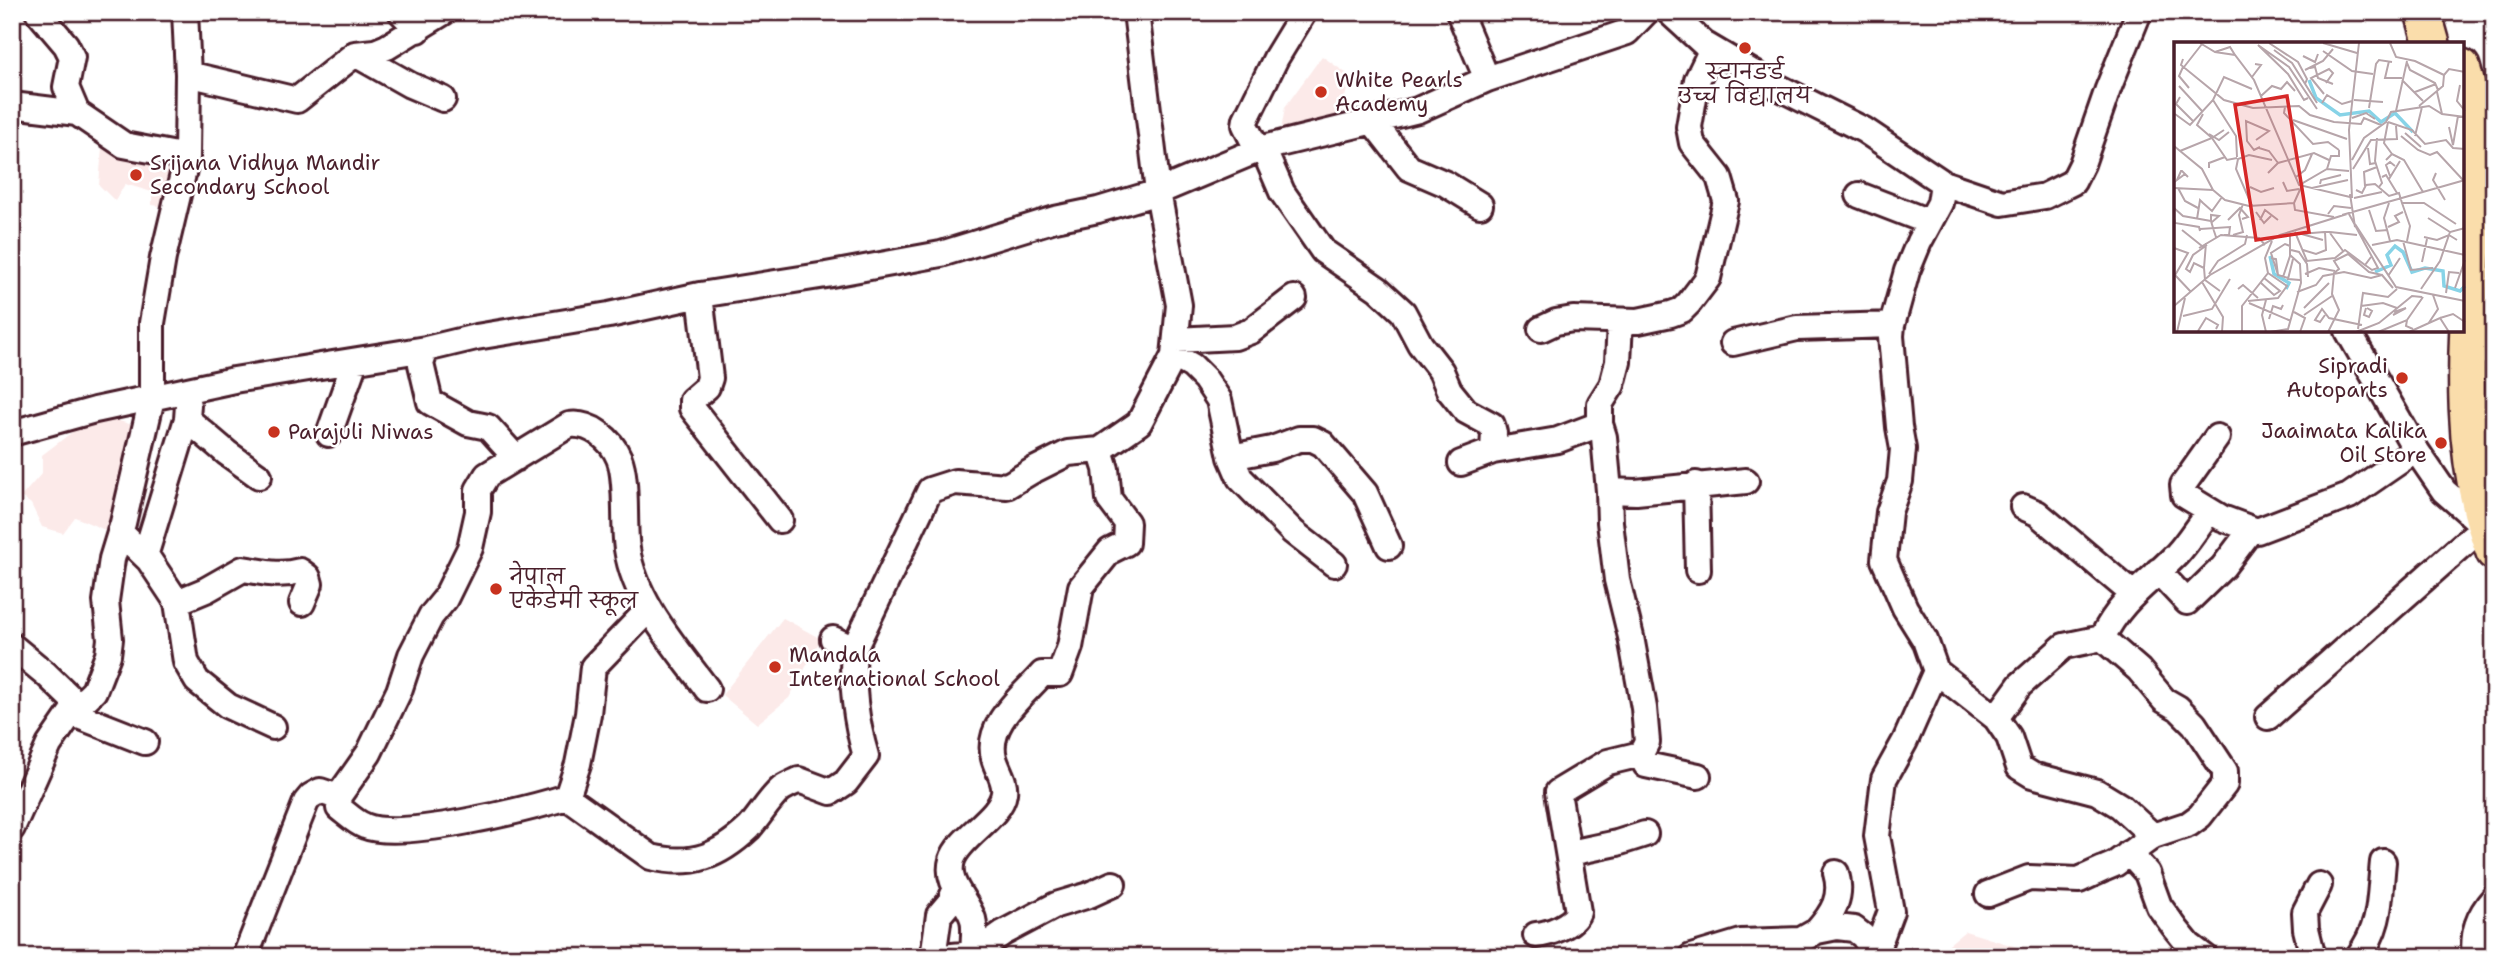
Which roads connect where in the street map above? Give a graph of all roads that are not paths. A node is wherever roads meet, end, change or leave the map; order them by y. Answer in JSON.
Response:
{"nodes":[{"id":1,"x":38,"y":12,"type":"edge"},
{"id":2,"x":185,"y":12,"type":"edge"},
{"id":3,"x":401,"y":12,"type":"edge"},
{"id":4,"x":444,"y":12,"type":"edge"},
{"id":5,"x":1136,"y":12,"type":"edge"},
{"id":6,"x":1304,"y":12,"type":"edge"},
{"id":7,"x":1459,"y":12,"type":"edge"},
{"id":8,"x":1646,"y":12,"type":"edge"},
{"id":9,"x":1669,"y":12,"type":"edge"},
{"id":10,"x":2139,"y":12,"type":"edge"},
{"id":11,"x":2423,"y":12,"type":"edge"},
{"id":12,"x":2447,"y":12,"type":"edge"},
{"id":13,"x":418,"y":30,"type":"junction"},
{"id":14,"x":2431,"y":42,"type":"edge"},
{"id":15,"x":2455,"y":42,"type":"edge"},
{"id":16,"x":1712,"y":50,"type":"junction"},
{"id":17,"x":355,"y":54,"type":"junction"},
{"id":18,"x":188,"y":74,"type":"junction"},
{"id":19,"x":2464,"y":75,"type":"edge"},
{"id":20,"x":1486,"y":79,"type":"junction"},
{"id":21,"x":443,"y":99,"type":"dead end"},
{"id":22,"x":12,"y":105,"type":"edge"},
{"id":23,"x":77,"y":113,"type":"junction"},
{"id":24,"x":1373,"y":122,"type":"junction"},
{"id":25,"x":1260,"y":150,"type":"junction"},
{"id":26,"x":2464,"y":156,"type":"edge"},
{"id":27,"x":187,"y":157,"type":"junction"},
{"id":28,"x":1943,"y":183,"type":"junction"},
{"id":29,"x":1158,"y":192,"type":"junction"},
{"id":30,"x":1859,"y":195,"type":"dead end"},
{"id":31,"x":2485,"y":199,"type":"edge"},
{"id":32,"x":1480,"y":205,"type":"dead end"},
{"id":33,"x":1929,"y":222,"type":"junction"},
{"id":34,"x":2483,"y":243,"type":"edge"},
{"id":35,"x":700,"y":295,"type":"junction"},
{"id":36,"x":1294,"y":298,"type":"dead end"},
{"id":37,"x":1620,"y":322,"type":"junction"},
{"id":38,"x":1892,"y":325,"type":"junction"},
{"id":39,"x":1541,"y":329,"type":"dead end"},
{"id":40,"x":2349,"y":332,"type":"edge"},
{"id":41,"x":1733,"y":343,"type":"dead end"},
{"id":42,"x":1175,"y":348,"type":"junction"},
{"id":43,"x":2480,"y":348,"type":"edge"},
{"id":44,"x":426,"y":349,"type":"junction"},
{"id":45,"x":355,"y":361,"type":"junction"},
{"id":46,"x":190,"y":390,"type":"junction"},
{"id":47,"x":152,"y":398,"type":"junction"},
{"id":48,"x":187,"y":419,"type":"junction"},
{"id":49,"x":1600,"y":424,"type":"junction"},
{"id":50,"x":12,"y":433,"type":"edge"},
{"id":51,"x":329,"y":434,"type":"dead end"},
{"id":52,"x":2217,"y":436,"type":"dead end"},
{"id":53,"x":1100,"y":450,"type":"junction"},
{"id":54,"x":2416,"y":450,"type":"junction"},
{"id":55,"x":1493,"y":451,"type":"junction"},
{"id":56,"x":1231,"y":457,"type":"junction"},
{"id":57,"x":516,"y":458,"type":"junction"},
{"id":58,"x":1461,"y":463,"type":"dead end"},
{"id":59,"x":259,"y":476,"type":"dead end"},
{"id":60,"x":1746,"y":481,"type":"dead end"},
{"id":61,"x":1696,"y":484,"type":"junction"},
{"id":62,"x":1609,"y":491,"type":"junction"},
{"id":63,"x":2023,"y":507,"type":"dead end"},
{"id":64,"x":2210,"y":511,"type":"junction"},
{"id":65,"x":780,"y":520,"type":"dead end"},
{"id":66,"x":2251,"y":530,"type":"junction"},
{"id":67,"x":120,"y":532,"type":"junction"},
{"id":68,"x":2489,"y":539,"type":"edge"},
{"id":69,"x":1389,"y":547,"type":"dead end"},
{"id":70,"x":145,"y":555,"type":"junction"},
{"id":71,"x":1334,"y":564,"type":"dead end"},
{"id":72,"x":1699,"y":570,"type":"dead end"},
{"id":73,"x":2158,"y":571,"type":"junction"},
{"id":74,"x":2133,"y":594,"type":"junction"},
{"id":75,"x":177,"y":602,"type":"junction"},
{"id":76,"x":302,"y":603,"type":"dead end"},
{"id":77,"x":649,"y":609,"type":"junction"},
{"id":78,"x":2102,"y":638,"type":"junction"},
{"id":79,"x":12,"y":646,"type":"edge"},
{"id":80,"x":1936,"y":671,"type":"junction"},
{"id":81,"x":707,"y":689,"type":"dead end"},
{"id":82,"x":75,"y":709,"type":"junction"},
{"id":83,"x":1996,"y":718,"type":"junction"},
{"id":84,"x":2268,"y":718,"type":"dead end"},
{"id":85,"x":273,"y":727,"type":"dead end"},
{"id":86,"x":145,"y":742,"type":"dead end"},
{"id":87,"x":1642,"y":754,"type":"junction"},
{"id":88,"x":1698,"y":776,"type":"dead end"},
{"id":89,"x":338,"y":797,"type":"junction"},
{"id":90,"x":567,"y":797,"type":"junction"},
{"id":91,"x":12,"y":828,"type":"edge"},
{"id":92,"x":1645,"y":834,"type":"dead end"},
{"id":93,"x":2153,"y":836,"type":"junction"},
{"id":94,"x":1570,"y":853,"type":"junction"},
{"id":95,"x":2129,"y":853,"type":"junction"},
{"id":96,"x":2383,"y":862,"type":"dead end"},
{"id":97,"x":1836,"y":873,"type":"dead end"},
{"id":98,"x":1113,"y":884,"type":"dead end"},
{"id":99,"x":2319,"y":885,"type":"dead end"},
{"id":100,"x":955,"y":890,"type":"junction"},
{"id":101,"x":1988,"y":894,"type":"dead end"},
{"id":102,"x":2494,"y":898,"type":"edge"},
{"id":103,"x":1817,"y":931,"type":"junction"},
{"id":104,"x":1536,"y":935,"type":"dead end"},
{"id":105,"x":973,"y":955,"type":"edge"},
{"id":106,"x":1875,"y":955,"type":"edge"},
{"id":107,"x":245,"y":957,"type":"edge"},
{"id":108,"x":933,"y":957,"type":"edge"},
{"id":109,"x":942,"y":957,"type":"edge"},
{"id":110,"x":1691,"y":957,"type":"edge"},
{"id":111,"x":2205,"y":957,"type":"edge"},
{"id":112,"x":2292,"y":957,"type":"edge"},
{"id":113,"x":2304,"y":957,"type":"edge"},
{"id":114,"x":2313,"y":957,"type":"edge"},
{"id":115,"x":2358,"y":957,"type":"edge"},
{"id":116,"x":2475,"y":957,"type":"edge"}],
"edges":[{"from":1,"to":23,"type":"street"},
{"from":2,"to":18,"type":"street"},
{"from":3,"to":13,"type":"street"},
{"from":4,"to":13,"type":"street"},
{"from":5,"to":29,"type":"street"},
{"from":6,"to":25,"type":"street"},
{"from":7,"to":20,"type":"street"},
{"from":8,"to":20,"type":"street"},
{"from":9,"to":16,"type":"street"},
{"from":10,"to":28,"type":"street"},
{"from":11,"to":14,"type":"highway"},
{"from":12,"to":15,"type":"highway"},
{"from":13,"to":17,"type":"street"},
{"from":16,"to":28,"type":"street"},
{"from":16,"to":37,"type":"street"},
{"from":17,"to":18,"type":"street"},
{"from":17,"to":21,"type":"street"},
{"from":18,"to":27,"type":"street"},
{"from":19,"to":31,"type":"highway"},
{"from":20,"to":24,"type":"street"},
{"from":22,"to":23,"type":"street"},
{"from":23,"to":27,"type":"street"},
{"from":24,"to":25,"type":"street"},
{"from":24,"to":32,"type":"street"},
{"from":25,"to":29,"type":"street"},
{"from":25,"to":55,"type":"street"},
{"from":26,"to":31,"type":"highway"},
{"from":27,"to":47,"type":"street"},
{"from":28,"to":33,"type":"street"},
{"from":29,"to":35,"type":"street"},
{"from":29,"to":42,"type":"street"},
{"from":30,"to":33,"type":"street"},
{"from":31,"to":34,"type":"highway"},
{"from":33,"to":38,"type":"street"},
{"from":34,"to":43,"type":"highway"},
{"from":35,"to":44,"type":"street"},
{"from":35,"to":65,"type":"street"},
{"from":36,"to":42,"type":"street"},
{"from":37,"to":39,"type":"street"},
{"from":37,"to":49,"type":"street"},
{"from":38,"to":41,"type":"street"},
{"from":38,"to":80,"type":"street"},
{"from":40,"to":54,"type":"street"},
{"from":42,"to":53,"type":"street"},
{"from":42,"to":56,"type":"street"},
{"from":43,"to":68,"type":"highway"},
{"from":44,"to":45,"type":"street"},
{"from":44,"to":57,"type":"street"},
{"from":45,"to":46,"type":"street"},
{"from":45,"to":51,"type":"street"},
{"from":46,"to":47,"type":"street"},
{"from":46,"to":48,"type":"street"},
{"from":47,"to":50,"type":"street"},
{"from":47,"to":67,"type":"street"},
{"from":48,"to":59,"type":"street"},
{"from":48,"to":70,"type":"street"},
{"from":49,"to":55,"type":"street"},
{"from":49,"to":62,"type":"street"},
{"from":52,"to":64,"type":"street"},
{"from":53,"to":90,"type":"street"},
{"from":53,"to":100,"type":"street"},
{"from":54,"to":66,"type":"street"},
{"from":54,"to":68,"type":"street"},
{"from":55,"to":58,"type":"street"},
{"from":56,"to":69,"type":"street"},
{"from":56,"to":71,"type":"street"},
{"from":57,"to":77,"type":"street"},
{"from":57,"to":89,"type":"street"},
{"from":60,"to":61,"type":"street"},
{"from":61,"to":62,"type":"street"},
{"from":61,"to":72,"type":"street"},
{"from":62,"to":87,"type":"street"},
{"from":63,"to":74,"type":"street"},
{"from":64,"to":66,"type":"street"},
{"from":64,"to":73,"type":"street"},
{"from":66,"to":73,"type":"street"},
{"from":67,"to":70,"type":"street"},
{"from":67,"to":82,"type":"street"},
{"from":68,"to":84,"type":"street"},
{"from":70,"to":75,"type":"street"},
{"from":73,"to":74,"type":"street"},
{"from":74,"to":78,"type":"street"},
{"from":75,"to":76,"type":"street"},
{"from":75,"to":85,"type":"street"},
{"from":77,"to":81,"type":"street"},
{"from":77,"to":90,"type":"street"},
{"from":78,"to":83,"type":"street"},
{"from":78,"to":93,"type":"street"},
{"from":79,"to":82,"type":"street"},
{"from":80,"to":83,"type":"street"},
{"from":80,"to":106,"type":"street"},
{"from":82,"to":86,"type":"street"},
{"from":82,"to":91,"type":"street"},
{"from":83,"to":93,"type":"street"},
{"from":87,"to":88,"type":"street"},
{"from":87,"to":94,"type":"street"},
{"from":89,"to":90,"type":"street"},
{"from":89,"to":107,"type":"street"},
{"from":92,"to":94,"type":"street"},
{"from":93,"to":95,"type":"street"},
{"from":94,"to":104,"type":"street"},
{"from":95,"to":101,"type":"street"},
{"from":95,"to":111,"type":"street"},
{"from":96,"to":115,"type":"street"},
{"from":97,"to":103,"type":"street"},
{"from":98,"to":105,"type":"street"},
{"from":99,"to":114,"type":"street"},
{"from":100,"to":105,"type":"street"},
{"from":100,"to":108,"type":"street"},
{"from":102,"to":116,"type":"street"},
{"from":103,"to":106,"type":"street"},
{"from":103,"to":110,"type":"street"},
{"from":105,"to":109,"type":"street"},
{"from":112,"to":113,"type":"street"}]}
